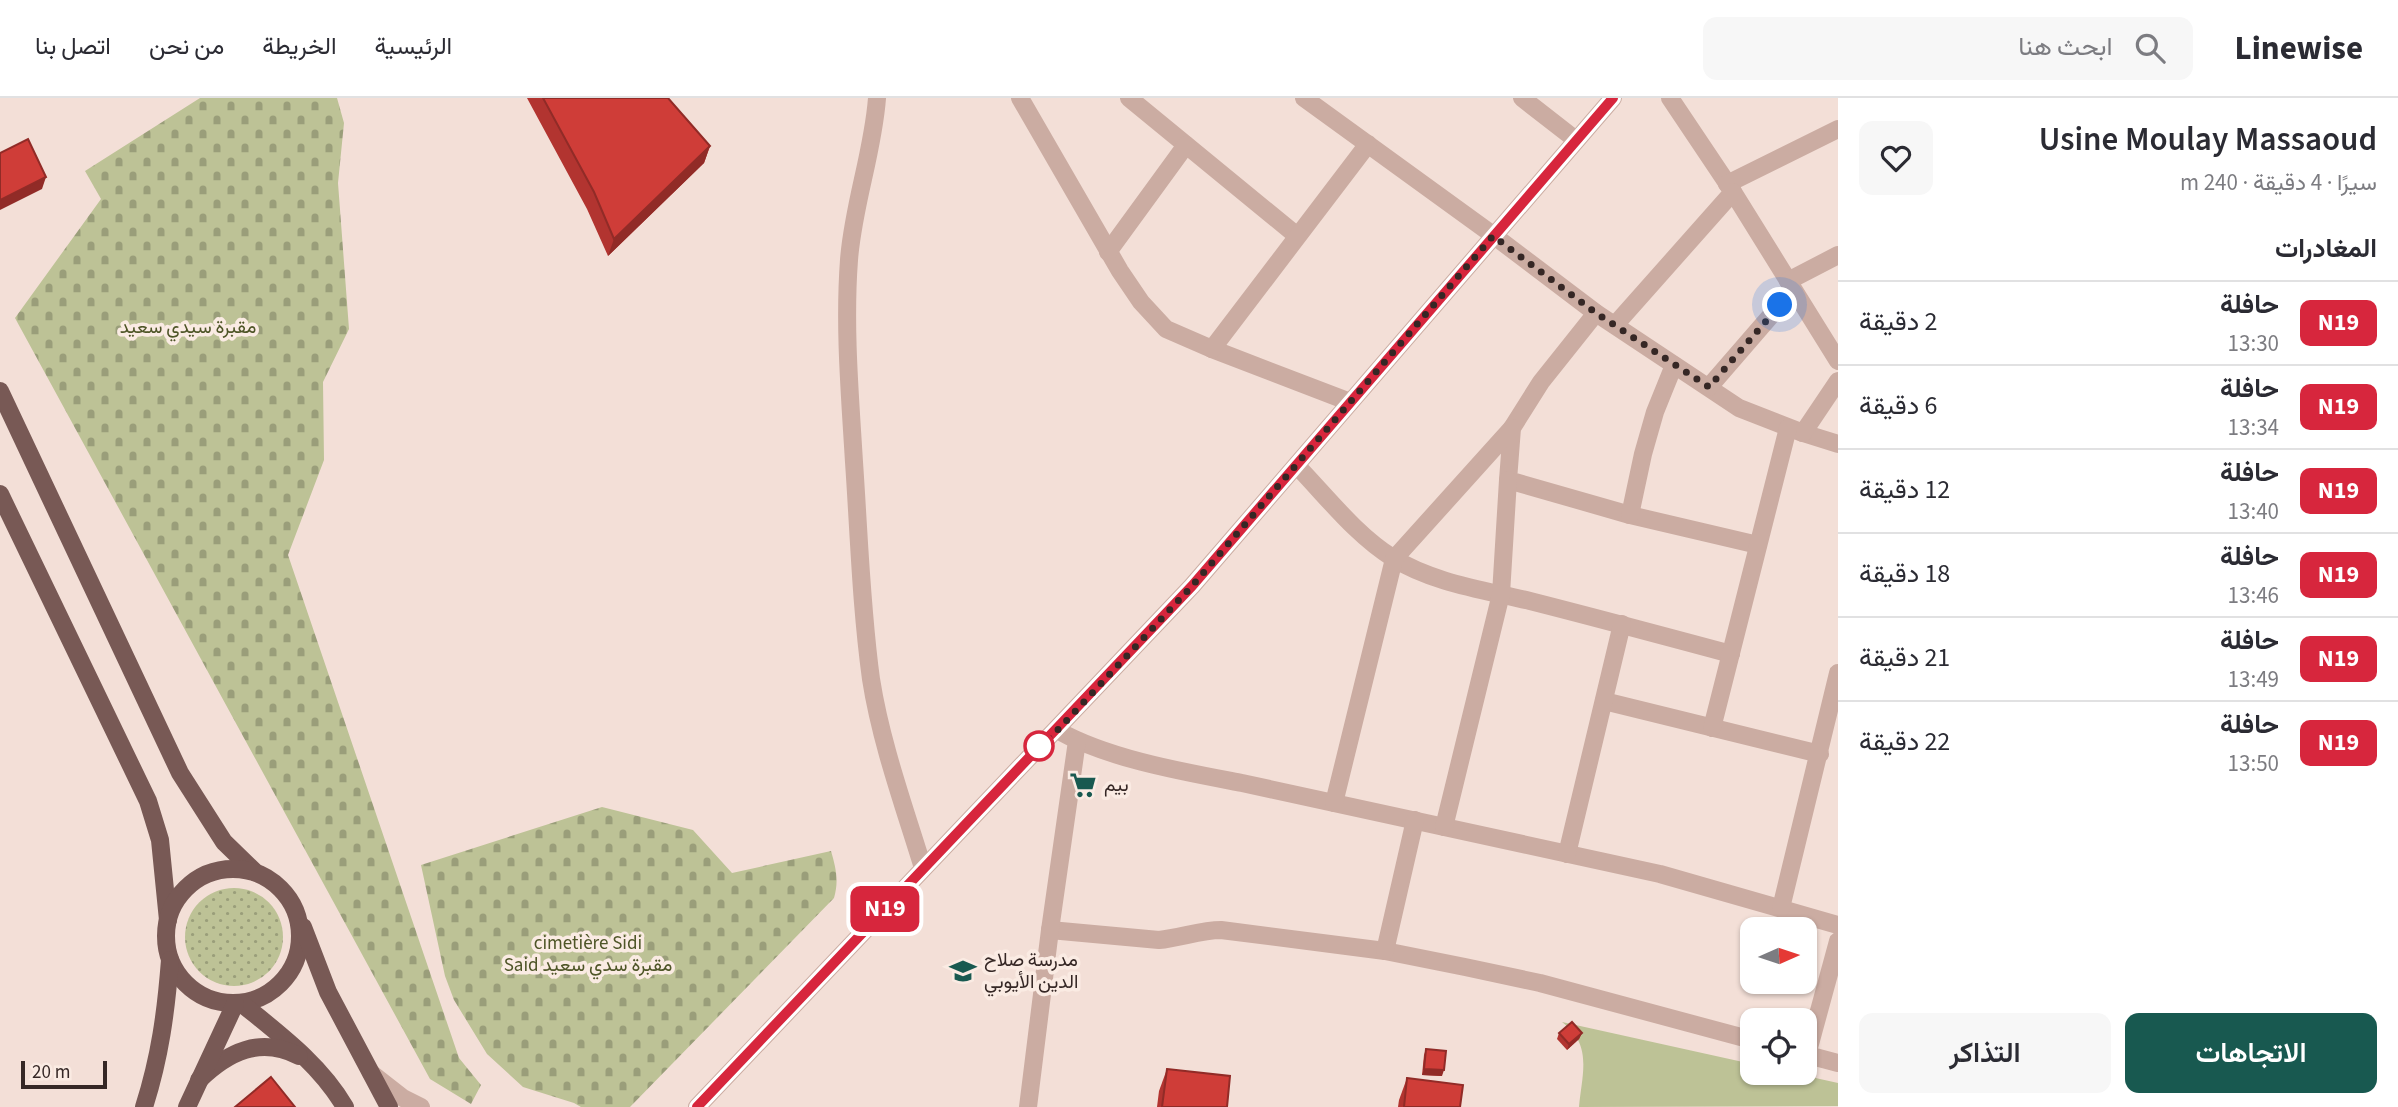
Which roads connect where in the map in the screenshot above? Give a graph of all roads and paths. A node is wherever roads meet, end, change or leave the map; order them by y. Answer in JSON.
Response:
{"nodes":[{"id":1,"x":877,"y":98,"type":"edge"},
{"id":2,"x":1020,"y":98,"type":"edge"},
{"id":3,"x":1129,"y":98,"type":"edge"},
{"id":4,"x":1304,"y":98,"type":"edge"},
{"id":5,"x":1522,"y":98,"type":"edge"},
{"id":6,"x":1613,"y":98,"type":"edge"},
{"id":7,"x":1670,"y":98,"type":"edge"},
{"id":8,"x":1838,"y":129,"type":"edge"},
{"id":9,"x":1576,"y":140,"type":"junction"},
{"id":10,"x":1368,"y":144,"type":"junction"},
{"id":11,"x":1186,"y":145,"type":"junction"},
{"id":12,"x":1730,"y":188,"type":"junction"},
{"id":13,"x":1296,"y":235,"type":"junction"},
{"id":14,"x":1493,"y":236,"type":"junction"},
{"id":15,"x":1108,"y":252,"type":"junction"},
{"id":16,"x":1838,"y":254,"type":"edge"},
{"id":17,"x":1790,"y":285,"type":"junction"},
{"id":18,"x":1596,"y":313,"type":"junction"},
{"id":19,"x":1615,"y":325,"type":"junction"},
{"id":20,"x":1212,"y":349,"type":"junction"},
{"id":21,"x":1838,"y":361,"type":"edge"},
{"id":22,"x":1674,"y":365,"type":"junction"},
{"id":23,"x":1838,"y":381,"type":"edge"},
{"id":24,"x":1709,"y":387,"type":"junction"},
{"id":25,"x":0,"y":391,"type":"edge"},
{"id":26,"x":1350,"y":402,"type":"junction"},
{"id":27,"x":1512,"y":429,"type":"junction"},
{"id":28,"x":1796,"y":430,"type":"junction"},
{"id":29,"x":1838,"y":444,"type":"edge"},
{"id":30,"x":1297,"y":466,"type":"junction"},
{"id":31,"x":1508,"y":480,"type":"junction"},
{"id":32,"x":0,"y":494,"type":"edge"},
{"id":33,"x":1630,"y":515,"type":"junction"},
{"id":34,"x":1758,"y":545,"type":"junction"},
{"id":35,"x":1394,"y":559,"type":"junction"},
{"id":36,"x":1501,"y":594,"type":"junction"},
{"id":37,"x":1622,"y":624,"type":"junction"},
{"id":38,"x":1731,"y":654,"type":"junction"},
{"id":39,"x":1838,"y":673,"type":"edge"},
{"id":40,"x":1604,"y":701,"type":"junction"},
{"id":41,"x":1712,"y":727,"type":"junction"},
{"id":42,"x":1058,"y":730,"type":"junction"},
{"id":43,"x":1077,"y":741,"type":"junction"},
{"id":44,"x":1820,"y":754,"type":"junction"},
{"id":45,"x":1334,"y":803,"type":"junction"},
{"id":46,"x":1415,"y":821,"type":"junction"},
{"id":47,"x":1444,"y":827,"type":"junction"},
{"id":48,"x":1567,"y":854,"type":"junction"},
{"id":49,"x":923,"y":868,"type":"junction"},
{"id":50,"x":255,"y":872,"type":"junction"},
{"id":51,"x":1781,"y":908,"type":"junction"},
{"id":52,"x":296,"y":912,"type":"junction"},
{"id":53,"x":167,"y":920,"type":"junction"},
{"id":54,"x":1838,"y":925,"type":"edge"},
{"id":55,"x":1050,"y":930,"type":"junction"},
{"id":56,"x":1838,"y":941,"type":"edge"},
{"id":57,"x":1385,"y":951,"type":"junction"},
{"id":58,"x":170,"y":960,"type":"junction"},
{"id":59,"x":238,"y":1004,"type":"junction"},
{"id":60,"x":1817,"y":1013,"type":"edge"},
{"id":61,"x":1740,"y":1037,"type":"edge"},
{"id":62,"x":1817,"y":1057,"type":"edge"},
{"id":63,"x":311,"y":1062,"type":"junction"},
{"id":64,"x":1838,"y":1063,"type":"edge"},
{"id":65,"x":371,"y":1073,"type":"junction"},
{"id":66,"x":200,"y":1080,"type":"junction"},
{"id":67,"x":144,"y":1107,"type":"edge"},
{"id":68,"x":187,"y":1107,"type":"edge"},
{"id":69,"x":345,"y":1107,"type":"edge"},
{"id":70,"x":389,"y":1107,"type":"edge"},
{"id":71,"x":421,"y":1107,"type":"edge"},
{"id":72,"x":697,"y":1107,"type":"edge"},
{"id":73,"x":1028,"y":1107,"type":"edge"}],
"edges":[{"from":1,"to":49,"type":"street"},
{"from":2,"to":15,"type":"street"},
{"from":3,"to":11,"type":"street"},
{"from":4,"to":10,"type":"street"},
{"from":5,"to":9,"type":"street"},
{"from":6,"to":9,"type":"street"},
{"from":7,"to":12,"type":"street"},
{"from":8,"to":12,"type":"street"},
{"from":9,"to":14,"type":"street"},
{"from":10,"to":13,"type":"street"},
{"from":10,"to":14,"type":"street"},
{"from":11,"to":13,"type":"street"},
{"from":11,"to":15,"type":"street"},
{"from":12,"to":17,"type":"street"},
{"from":12,"to":19,"type":"street"},
{"from":13,"to":20,"type":"street"},
{"from":14,"to":18,"type":"street"},
{"from":14,"to":26,"type":"street"},
{"from":15,"to":20,"type":"street"},
{"from":16,"to":17,"type":"street"},
{"from":17,"to":21,"type":"street"},
{"from":17,"to":24,"type":"street"},
{"from":18,"to":19,"type":"street"},
{"from":18,"to":27,"type":"street"},
{"from":19,"to":22,"type":"street"},
{"from":20,"to":26,"type":"street"},
{"from":22,"to":24,"type":"street"},
{"from":22,"to":33,"type":"street"},
{"from":23,"to":28,"type":"street"},
{"from":24,"to":28,"type":"street"},
{"from":25,"to":50,"type":"main road"},
{"from":26,"to":30,"type":"street"},
{"from":27,"to":31,"type":"street"},
{"from":27,"to":35,"type":"street"},
{"from":28,"to":29,"type":"street"},
{"from":28,"to":34,"type":"street"},
{"from":30,"to":35,"type":"street"},
{"from":30,"to":42,"type":"street"},
{"from":31,"to":33,"type":"street"},
{"from":31,"to":36,"type":"street"},
{"from":32,"to":53,"type":"main road"},
{"from":33,"to":34,"type":"street"},
{"from":34,"to":38,"type":"street"},
{"from":35,"to":36,"type":"street"},
{"from":35,"to":45,"type":"street"},
{"from":36,"to":37,"type":"street"},
{"from":36,"to":47,"type":"street"},
{"from":37,"to":38,"type":"street"},
{"from":37,"to":40,"type":"street"},
{"from":38,"to":41,"type":"street"},
{"from":39,"to":44,"type":"street"},
{"from":40,"to":41,"type":"street"},
{"from":40,"to":48,"type":"street"},
{"from":41,"to":44,"type":"street"},
{"from":42,"to":43,"type":"street"},
{"from":42,"to":49,"type":"street"},
{"from":43,"to":45,"type":"street"},
{"from":43,"to":55,"type":"street"},
{"from":44,"to":51,"type":"street"},
{"from":45,"to":46,"type":"street"},
{"from":46,"to":47,"type":"street"},
{"from":46,"to":57,"type":"street"},
{"from":47,"to":48,"type":"street"},
{"from":48,"to":51,"type":"street"},
{"from":49,"to":72,"type":"street"},
{"from":50,"to":52,"type":"main road"},
{"from":50,"to":53,"type":"main road"},
{"from":51,"to":54,"type":"street"},
{"from":52,"to":59,"type":"main road"},
{"from":52,"to":65,"type":"main road"},
{"from":53,"to":58,"type":"main road"},
{"from":55,"to":57,"type":"street"},
{"from":55,"to":73,"type":"street"},
{"from":56,"to":60,"type":"street"},
{"from":57,"to":61,"type":"street"},
{"from":58,"to":59,"type":"main road"},
{"from":58,"to":67,"type":"main road"},
{"from":59,"to":63,"type":"main road"},
{"from":59,"to":66,"type":"main road"},
{"from":62,"to":64,"type":"street"},
{"from":63,"to":66,"type":"main road"},
{"from":63,"to":69,"type":"main road"},
{"from":65,"to":70,"type":"main road"},
{"from":65,"to":71,"type":"street"},
{"from":66,"to":68,"type":"main road"}]}
